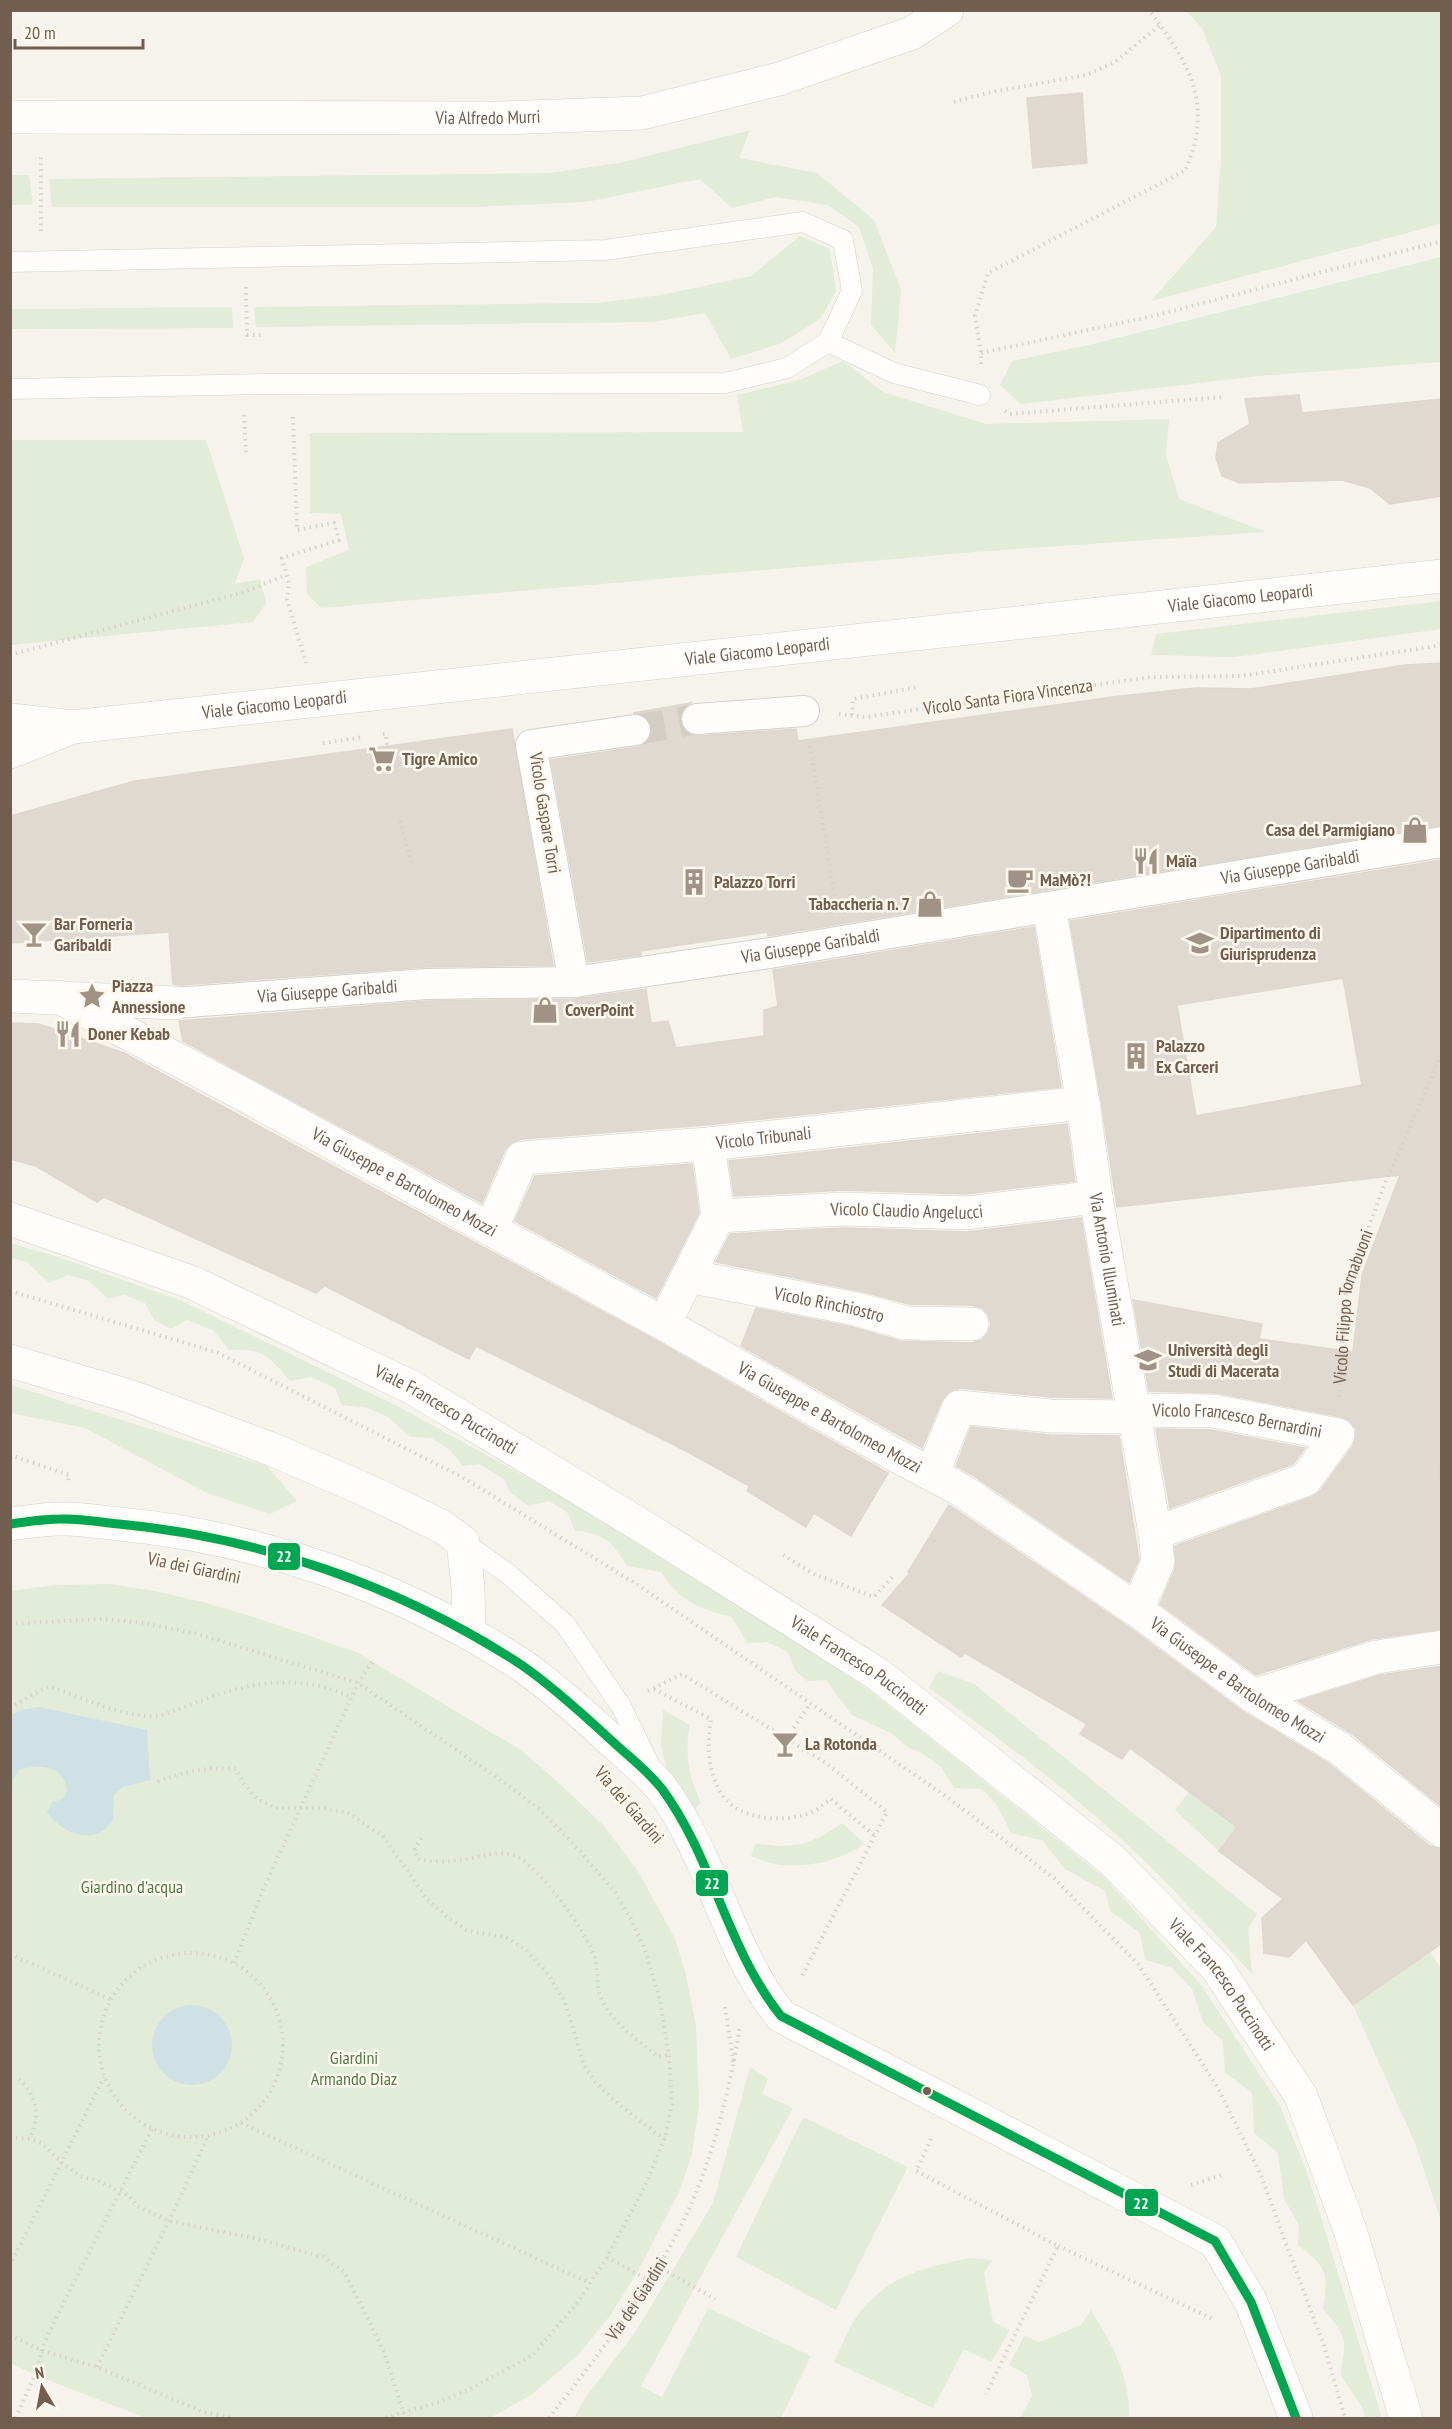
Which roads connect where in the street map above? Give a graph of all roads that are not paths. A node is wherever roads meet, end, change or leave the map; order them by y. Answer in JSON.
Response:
{"nodes":[{"id":1,"x":947,"y":10,"type":"edge"},
{"id":2,"x":10,"y":117,"type":"edge"},
{"id":3,"x":10,"y":262,"type":"edge"},
{"id":4,"x":828,"y":342,"type":"junction"},
{"id":5,"x":10,"y":389,"type":"edge"},
{"id":6,"x":980,"y":395,"type":"road end"},
{"id":7,"x":1442,"y":576,"type":"edge"},
{"id":8,"x":804,"y":711,"type":"road end"},
{"id":9,"x":697,"y":719,"type":"tunnel mouth"},
{"id":10,"x":10,"y":720,"type":"edge"},
{"id":11,"x":73,"y":727,"type":"junction"},
{"id":12,"x":635,"y":730,"type":"tunnel mouth"},
{"id":13,"x":10,"y":752,"type":"edge"},
{"id":14,"x":1442,"y":842,"type":"edge"},
{"id":15,"x":1051,"y":915,"type":"junction"},
{"id":16,"x":574,"y":982,"type":"junction"},
{"id":17,"x":10,"y":996,"type":"edge"},
{"id":18,"x":59,"y":997,"type":"junction"},
{"id":19,"x":175,"y":1003,"type":"joint"},
{"id":20,"x":1083,"y":1102,"type":"junction"},
{"id":21,"x":708,"y":1144,"type":"junction"},
{"id":22,"x":1096,"y":1197,"type":"junction"},
{"id":23,"x":718,"y":1216,"type":"junction"},
{"id":24,"x":10,"y":1219,"type":"edge"},
{"id":25,"x":491,"y":1229,"type":"junction"},
{"id":26,"x":688,"y":1276,"type":"junction"},
{"id":27,"x":972,"y":1323,"type":"dead end"},
{"id":28,"x":664,"y":1324,"type":"junction"},
{"id":29,"x":10,"y":1361,"type":"edge"},
{"id":30,"x":1135,"y":1414,"type":"junction"},
{"id":31,"x":932,"y":1474,"type":"junction"},
{"id":32,"x":10,"y":1524,"type":"edge"},
{"id":33,"x":1155,"y":1533,"type":"junction"},
{"id":34,"x":463,"y":1542,"type":"junction"},
{"id":35,"x":1137,"y":1610,"type":"junction"},
{"id":36,"x":469,"y":1633,"type":"junction"},
{"id":37,"x":1442,"y":1647,"type":"edge"},
{"id":38,"x":1253,"y":1696,"type":"junction"},
{"id":39,"x":661,"y":1788,"type":"junction"},
{"id":40,"x":1442,"y":1831,"type":"edge"},
{"id":41,"x":1296,"y":2418,"type":"edge"},
{"id":42,"x":1406,"y":2418,"type":"edge"}],
"edges":[{"from":1,"to":2,"type":"street","name":"Via Alfredo Murri"},
{"from":3,"to":4,"type":"lane"},
{"from":4,"to":5,"type":"lane"},
{"from":4,"to":6,"type":"lane"},
{"from":7,"to":11,"type":"street","name":"Viale Giacomo Leopardi"},
{"from":8,"to":9,"type":"street"},
{"from":10,"to":11,"type":"street"},
{"from":11,"to":13,"type":"street"},
{"from":12,"to":16,"type":"street","name":"Vicolo Gaspare Torri"},
{"from":14,"to":15,"type":"street","name":"Via Giuseppe Garibaldi"},
{"from":15,"to":16,"type":"street","name":"Via Giuseppe Garibaldi"},
{"from":15,"to":20,"type":"street","name":"Via Antonio Illuminati"},
{"from":16,"to":19,"type":"street","name":"Via Giuseppe Garibaldi"},
{"from":17,"to":18,"type":"street"},
{"from":18,"to":19,"type":"street"},
{"from":18,"to":25,"type":"street","name":"Via Giuseppe e Bartolomeo Mozzi"},
{"from":20,"to":21,"type":"street","name":"Vicolo Tribunali"},
{"from":20,"to":22,"type":"street","name":"Via Antonio Illuminati"},
{"from":21,"to":23,"type":"street"},
{"from":21,"to":25,"type":"street","name":"Vicolo Tribunali"},
{"from":22,"to":23,"type":"street","name":"Vicolo Claudio Angelucci"},
{"from":22,"to":30,"type":"street","name":"Via Antonio Illuminati"},
{"from":23,"to":26,"type":"street"},
{"from":24,"to":42,"type":"street","name":"Viale Francesco Puccinotti"},
{"from":25,"to":28,"type":"street","name":"Via Giuseppe e Bartolomeo Mozzi"},
{"from":26,"to":27,"type":"street","name":"Vicolo Rinchiostro"},
{"from":26,"to":28,"type":"street"},
{"from":28,"to":31,"type":"street","name":"Via Giuseppe e Bartolomeo Mozzi"},
{"from":29,"to":34,"type":"street"},
{"from":30,"to":31,"type":"street","name":"Vicolo Francesco Bernardini"},
{"from":30,"to":33,"type":"street","name":"Via Antonio Illuminati"},
{"from":30,"to":33,"type":"street","name":"Vicolo Francesco Bernardini"},
{"from":31,"to":35,"type":"street","name":"Via Giuseppe e Bartolomeo Mozzi"},
{"from":32,"to":36,"type":"street","name":"Via dei Giardini"},
{"from":33,"to":35,"type":"street","name":"Via Antonio Illuminati"},
{"from":34,"to":36,"type":"street"},
{"from":34,"to":39,"type":"lane"},
{"from":35,"to":38,"type":"street","name":"Via Giuseppe e Bartolomeo Mozzi"},
{"from":36,"to":39,"type":"street","name":"Via dei Giardini"},
{"from":37,"to":38,"type":"street"},
{"from":38,"to":40,"type":"street","name":"Via Giuseppe e Bartolomeo Mozzi"},
{"from":39,"to":41,"type":"street","name":"Via dei Giardini"}]}
